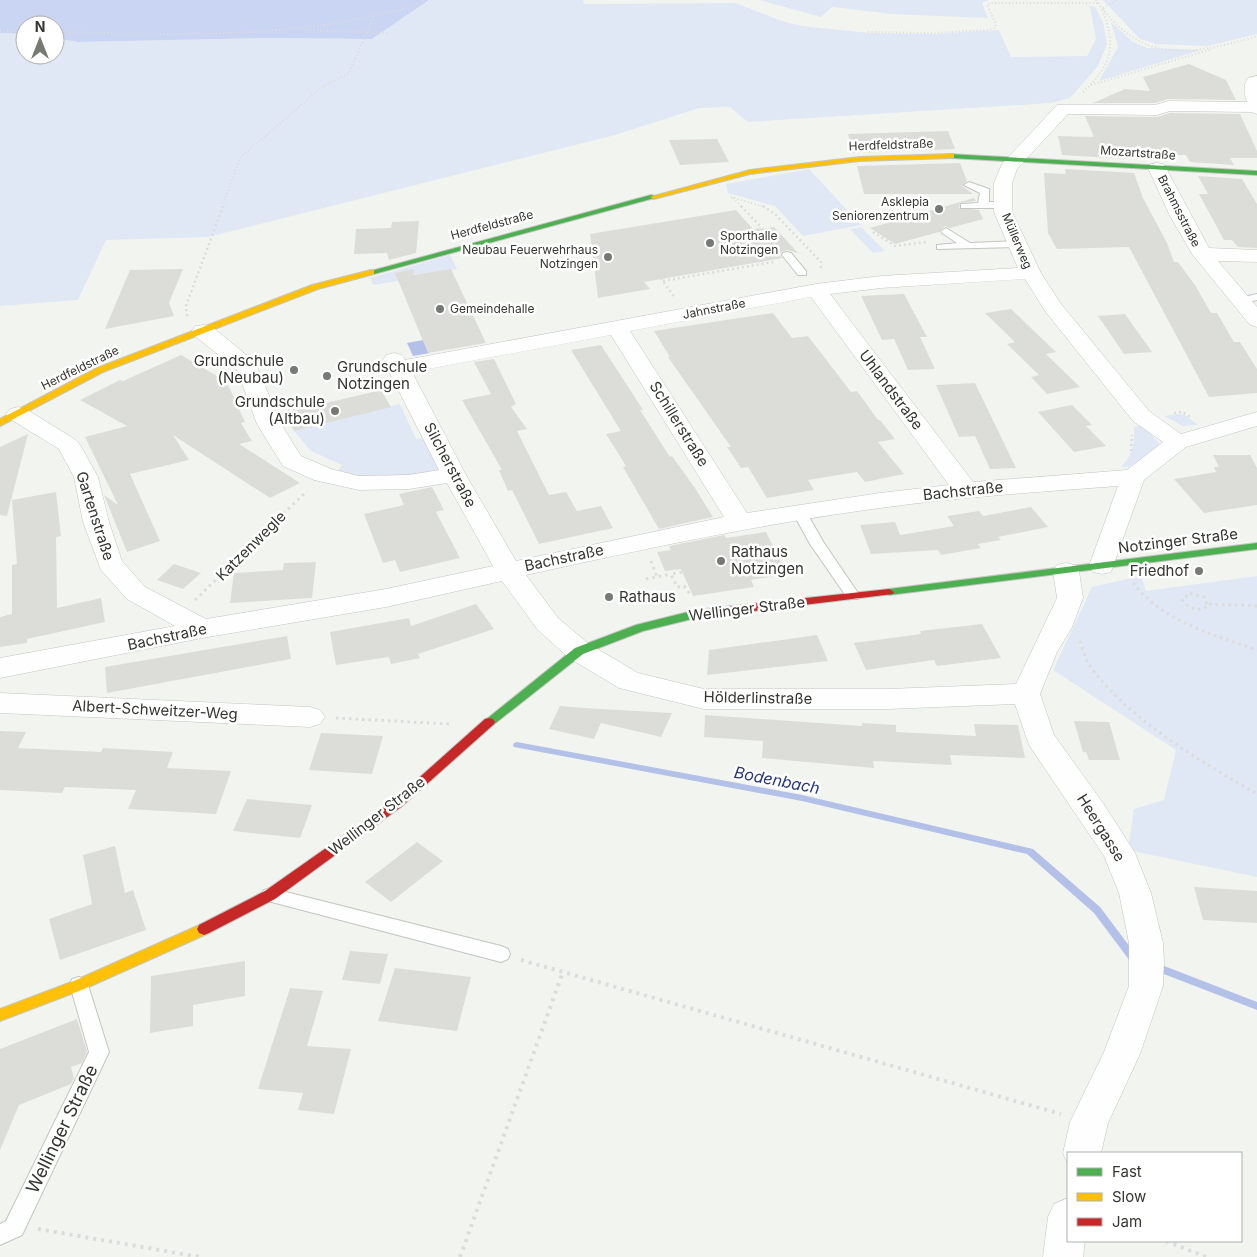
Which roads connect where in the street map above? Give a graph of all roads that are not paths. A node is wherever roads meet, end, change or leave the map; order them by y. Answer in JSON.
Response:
{"nodes":[{"id":1,"x":1257,"y":81,"type":"edge"},
{"id":2,"x":1256,"y":108,"type":"edge"},
{"id":3,"x":1017,"y":158,"type":"junction"},
{"id":4,"x":1157,"y":168,"type":"junction"},
{"id":5,"x":1257,"y":173,"type":"edge"},
{"id":6,"x":969,"y":185,"type":"dead end"},
{"id":7,"x":1003,"y":205,"type":"junction"},
{"id":8,"x":965,"y":206,"type":"dead end"},
{"id":9,"x":983,"y":206,"type":"junction"},
{"id":10,"x":946,"y":231,"type":"dead end"},
{"id":11,"x":964,"y":243,"type":"junction"},
{"id":12,"x":1018,"y":244,"type":"junction"},
{"id":13,"x":941,"y":247,"type":"dead end"},
{"id":14,"x":1202,"y":254,"type":"junction"},
{"id":15,"x":1257,"y":256,"type":"edge"},
{"id":16,"x":789,"y":257,"type":"road end"},
{"id":17,"x":1030,"y":273,"type":"junction"},
{"id":18,"x":811,"y":279,"type":"junction"},
{"id":19,"x":1248,"y":299,"type":"edge"},
{"id":20,"x":1257,"y":321,"type":"edge"},
{"id":21,"x":617,"y":327,"type":"junction"},
{"id":22,"x":203,"y":331,"type":"junction"},
{"id":23,"x":397,"y":364,"type":"joint"},
{"id":24,"x":9,"y":419,"type":"edge"},
{"id":25,"x":1257,"y":419,"type":"edge"},
{"id":26,"x":1178,"y":442,"type":"junction"},
{"id":27,"x":454,"y":475,"type":"junction"},
{"id":28,"x":1133,"y":477,"type":"junction"},
{"id":29,"x":966,"y":490,"type":"junction"},
{"id":30,"x":800,"y":512,"type":"junction"},
{"id":31,"x":740,"y":522,"type":"junction"},
{"id":32,"x":1115,"y":523,"type":"junction"},
{"id":33,"x":1257,"y":546,"type":"edge"},
{"id":34,"x":1132,"y":562,"type":"junction"},
{"id":35,"x":1102,"y":566,"type":"junction"},
{"id":36,"x":508,"y":570,"type":"junction"},
{"id":37,"x":1066,"y":571,"type":"junction"},
{"id":38,"x":853,"y":596,"type":"junction"},
{"id":39,"x":202,"y":629,"type":"junction"},
{"id":40,"x":579,"y":651,"type":"junction"},
{"id":41,"x":0,"y":668,"type":"edge"},
{"id":42,"x":1026,"y":694,"type":"junction"},
{"id":43,"x":0,"y":703,"type":"edge"},
{"id":44,"x":310,"y":716,"type":"road end"},
{"id":45,"x":270,"y":895,"type":"junction"},
{"id":46,"x":502,"y":954,"type":"road end"},
{"id":47,"x":79,"y":985,"type":"junction"},
{"id":48,"x":0,"y":1015,"type":"edge"},
{"id":49,"x":1086,"y":1138,"type":"edge"},
{"id":50,"x":1067,"y":1225,"type":"edge"},
{"id":51,"x":8,"y":1230,"type":"edge"},
{"id":52,"x":1063,"y":1257,"type":"edge"}],
"edges":[{"from":1,"to":2,"type":"street"},
{"from":2,"to":3,"type":"street","name":"Müllerweg"},
{"from":3,"to":4,"type":"street","name":"Mozartstraße"},
{"from":3,"to":7,"type":"street","name":"Müllerweg"},
{"from":3,"to":22,"type":"street","name":"Herdfeldstraße"},
{"from":4,"to":5,"type":"street","name":"Mozartstraße"},
{"from":4,"to":14,"type":"street","name":"Brahmsstraße"},
{"from":6,"to":9,"type":"lane"},
{"from":7,"to":9,"type":"lane"},
{"from":7,"to":12,"type":"street","name":"Müllerweg"},
{"from":8,"to":9,"type":"lane"},
{"from":10,"to":11,"type":"lane"},
{"from":11,"to":12,"type":"lane"},
{"from":11,"to":13,"type":"lane"},
{"from":12,"to":17,"type":"street","name":"Müllerweg"},
{"from":14,"to":15,"type":"street"},
{"from":14,"to":19,"type":"street","name":"Brahmsstraße"},
{"from":16,"to":18,"type":"lane"},
{"from":17,"to":18,"type":"street","name":"Jahnstraße"},
{"from":17,"to":26,"type":"street","name":"Müllerweg"},
{"from":18,"to":21,"type":"street","name":"Jahnstraße"},
{"from":18,"to":29,"type":"street","name":"Uhlandstraße"},
{"from":19,"to":20,"type":"street","name":"Brahmsstraße"},
{"from":21,"to":23,"type":"street","name":"Jahnstraße"},
{"from":21,"to":31,"type":"street","name":"Schillerstraße"},
{"from":22,"to":24,"type":"street","name":"Herdfeldstraße"},
{"from":22,"to":27,"type":"street"},
{"from":23,"to":27,"type":"street","name":"Silcherstraße"},
{"from":24,"to":39,"type":"street","name":"Gartenstraße"},
{"from":25,"to":26,"type":"street"},
{"from":26,"to":28,"type":"street"},
{"from":27,"to":36,"type":"street","name":"Silcherstraße"},
{"from":28,"to":29,"type":"street","name":"Bachstraße"},
{"from":28,"to":32,"type":"street"},
{"from":29,"to":30,"type":"street","name":"Bachstraße"},
{"from":30,"to":31,"type":"street","name":"Bachstraße"},
{"from":30,"to":38,"type":"lane"},
{"from":31,"to":36,"type":"street","name":"Bachstraße"},
{"from":32,"to":34,"type":"street"},
{"from":32,"to":35,"type":"street"},
{"from":33,"to":34,"type":"street","name":"Notzinger Straße"},
{"from":34,"to":35,"type":"street","name":"Notzinger Straße"},
{"from":35,"to":37,"type":"street","name":"Wellinger Straße"},
{"from":36,"to":39,"type":"street","name":"Bachstraße"},
{"from":36,"to":40,"type":"street","name":"Hölderlinstraße"},
{"from":37,"to":38,"type":"street","name":"Wellinger Straße"},
{"from":37,"to":42,"type":"street"},
{"from":38,"to":40,"type":"street","name":"Wellinger Straße"},
{"from":39,"to":41,"type":"street","name":"Bachstraße"},
{"from":40,"to":42,"type":"street","name":"Hölderlinstraße"},
{"from":40,"to":45,"type":"street","name":"Wellinger Straße"},
{"from":42,"to":49,"type":"street","name":"Heergasse"},
{"from":43,"to":44,"type":"street","name":"Albert-Schweitzer-Weg"},
{"from":45,"to":46,"type":"lane"},
{"from":45,"to":47,"type":"street","name":"Wellinger Straße"},
{"from":47,"to":48,"type":"street","name":"Wellinger Straße"},
{"from":47,"to":51,"type":"lane","name":"Wellinger Straße"},
{"from":50,"to":52,"type":"street"}]}
